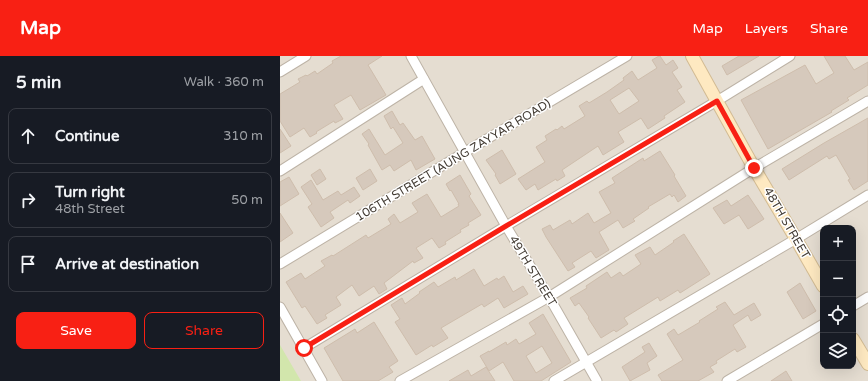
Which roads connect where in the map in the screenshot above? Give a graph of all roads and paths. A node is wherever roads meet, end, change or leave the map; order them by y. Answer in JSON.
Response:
{"nodes":[{"id":1,"x":306,"y":56,"type":"edge"},
{"id":2,"x":411,"y":56,"type":"edge"},
{"id":3,"x":627,"y":56,"type":"edge"},
{"id":4,"x":692,"y":56,"type":"edge"},
{"id":5,"x":790,"y":56,"type":"edge"},
{"id":6,"x":280,"y":72,"type":"edge"},
{"id":7,"x":424,"y":79,"type":"junction"},
{"id":8,"x":717,"y":101,"type":"junction"},
{"id":9,"x":868,"y":101,"type":"edge"},
{"id":10,"x":465,"y":152,"type":"junction"},
{"id":11,"x":754,"y":168,"type":"junction"},
{"id":12,"x":280,"y":171,"type":"edge"},
{"id":13,"x":868,"y":194,"type":"edge"},
{"id":14,"x":506,"y":226,"type":"junction"},
{"id":15,"x":796,"y":238,"type":"junction"},
{"id":16,"x":280,"y":264,"type":"edge"},
{"id":17,"x":820,"y":281,"type":"edge"},
{"id":18,"x":549,"y":297,"type":"junction"},
{"id":19,"x":868,"y":297,"type":"edge"},
{"id":20,"x":856,"y":304,"type":"edge"},
{"id":21,"x":280,"y":307,"type":"edge"},
{"id":22,"x":820,"y":326,"type":"edge"},
{"id":23,"x":856,"y":344,"type":"edge"},
{"id":24,"x":304,"y":348,"type":"junction"},
{"id":25,"x":586,"y":362,"type":"junction"},
{"id":26,"x":868,"y":364,"type":"edge"},
{"id":27,"x":322,"y":381,"type":"edge"},
{"id":28,"x":400,"y":381,"type":"edge"},
{"id":29,"x":554,"y":381,"type":"edge"},
{"id":30,"x":597,"y":381,"type":"edge"},
{"id":31,"x":727,"y":381,"type":"edge"}],
"edges":[{"from":1,"to":6,"type":"street"},
{"from":2,"to":7,"type":"street","name":"49TH STREET"},
{"from":3,"to":10,"type":"street","name":"106TH STREET (AUNG ZAYYAR ROAD)"},
{"from":4,"to":8,"type":"main road","name":"48TH STREET"},
{"from":5,"to":8,"type":"street"},
{"from":7,"to":10,"type":"street","name":"49TH STREET"},
{"from":7,"to":12,"type":"street"},
{"from":8,"to":11,"type":"main road","name":"48TH STREET"},
{"from":8,"to":14,"type":"street"},
{"from":9,"to":11,"type":"street"},
{"from":10,"to":14,"type":"street","name":"49TH STREET"},
{"from":10,"to":16,"type":"street","name":"106TH STREET (AUNG ZAYYAR ROAD)"},
{"from":11,"to":15,"type":"main road","name":"48TH STREET"},
{"from":11,"to":18,"type":"street"},
{"from":13,"to":15,"type":"street"},
{"from":14,"to":18,"type":"street","name":"49TH STREET"},
{"from":14,"to":24,"type":"street"},
{"from":15,"to":17,"type":"main road","name":"48TH STREET"},
{"from":15,"to":25,"type":"street"},
{"from":18,"to":25,"type":"street","name":"49TH STREET"},
{"from":18,"to":28,"type":"street"},
{"from":19,"to":20,"type":"street"},
{"from":21,"to":24,"type":"street"},
{"from":22,"to":31,"type":"street"},
{"from":23,"to":26,"type":"main road"},
{"from":24,"to":27,"type":"street"},
{"from":25,"to":29,"type":"street"},
{"from":25,"to":30,"type":"street","name":"49TH STREET"}]}
